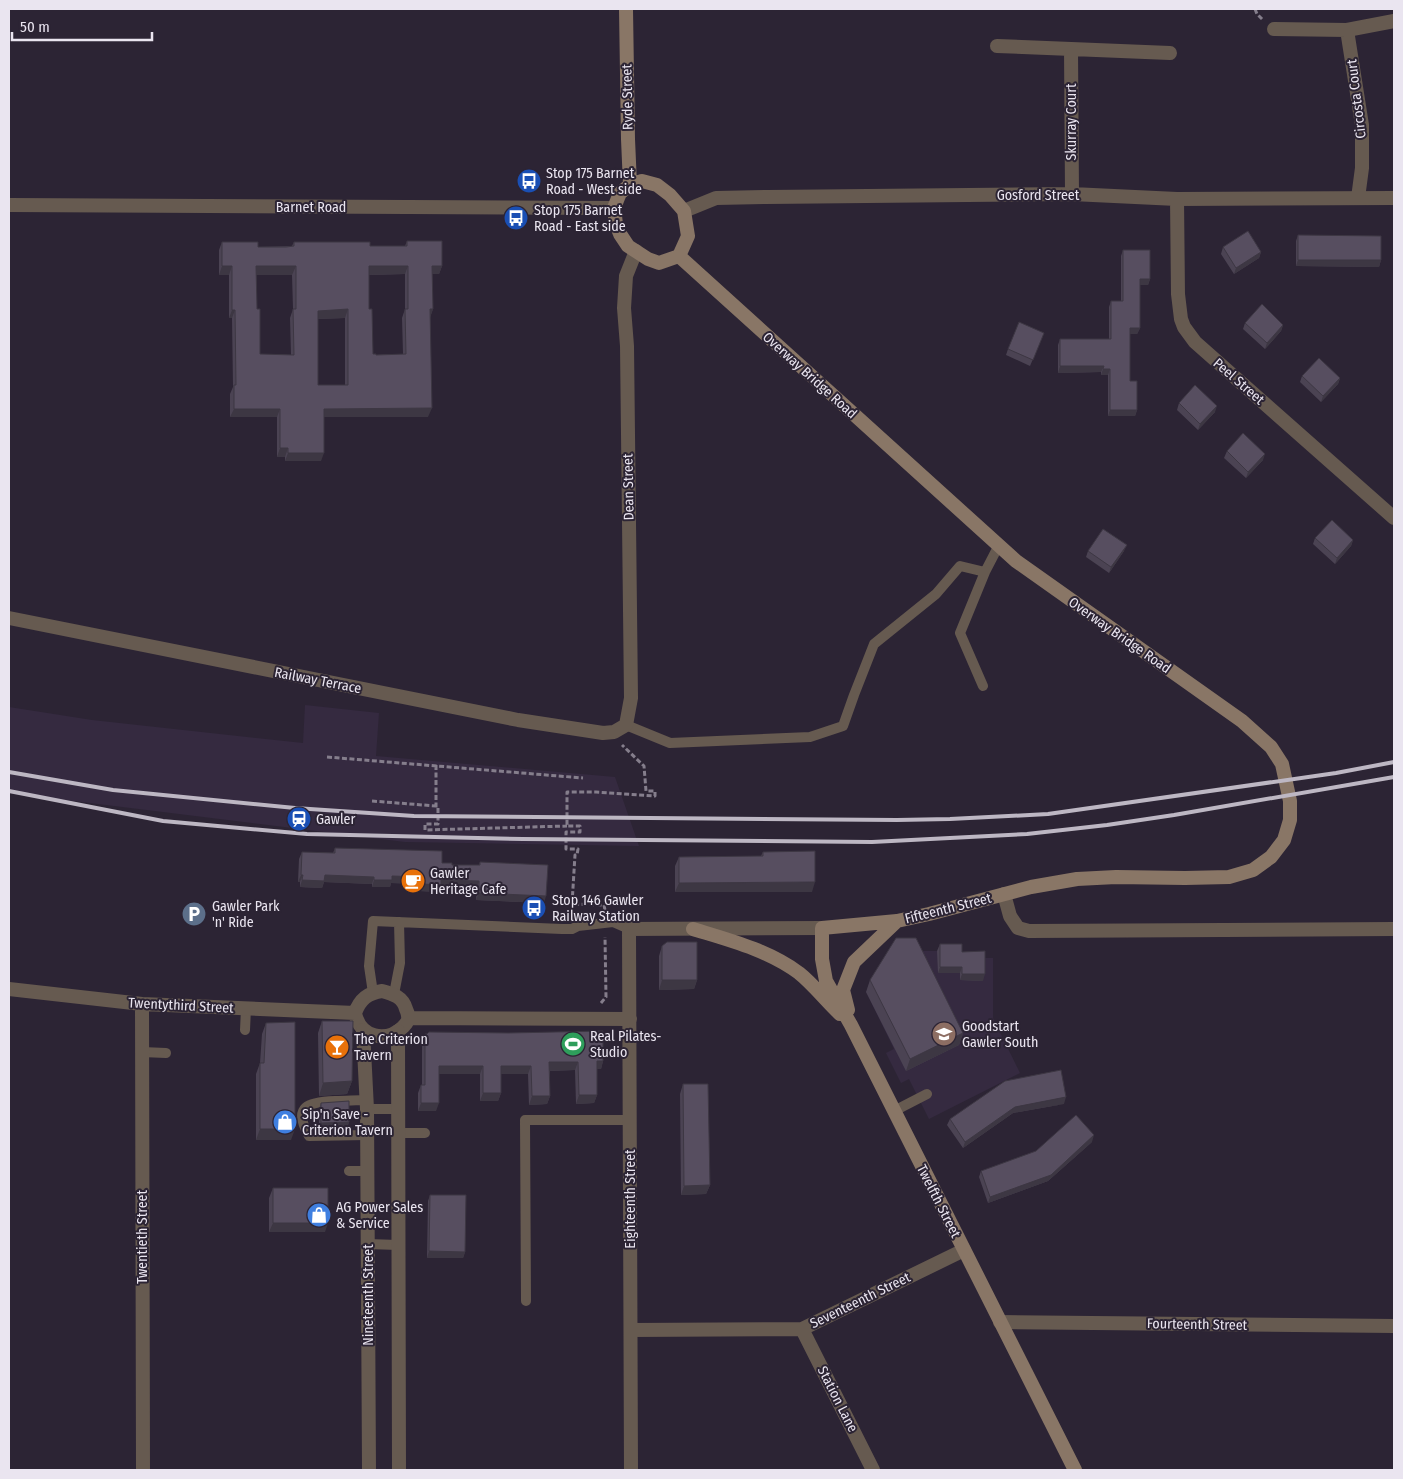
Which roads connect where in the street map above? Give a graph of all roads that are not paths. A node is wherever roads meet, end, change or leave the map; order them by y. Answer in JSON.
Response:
{"nodes":[{"id":1,"x":626,"y":9,"type":"edge"},
{"id":2,"x":1394,"y":21,"type":"edge"},
{"id":3,"x":1274,"y":29,"type":"dead end"},
{"id":4,"x":1347,"y":30,"type":"junction"},
{"id":5,"x":996,"y":46,"type":"dead end"},
{"id":6,"x":1071,"y":49,"type":"junction"},
{"id":7,"x":1170,"y":53,"type":"dead end"},
{"id":8,"x":630,"y":185,"type":"junction"},
{"id":9,"x":1072,"y":194,"type":"junction"},
{"id":10,"x":1358,"y":198,"type":"junction"},
{"id":11,"x":1394,"y":198,"type":"edge"},
{"id":12,"x":1177,"y":199,"type":"junction"},
{"id":13,"x":9,"y":205,"type":"edge"},
{"id":14,"x":614,"y":208,"type":"junction"},
{"id":15,"x":684,"y":211,"type":"junction"},
{"id":16,"x":636,"y":251,"type":"junction"},
{"id":17,"x":679,"y":256,"type":"junction"},
{"id":18,"x":1394,"y":518,"type":"edge"},
{"id":19,"x":999,"y":545,"type":"junction"},
{"id":20,"x":985,"y":572,"type":"junction"},
{"id":21,"x":9,"y":618,"type":"edge"},
{"id":22,"x":984,"y":686,"type":"dead end"},
{"id":23,"x":620,"y":729,"type":"junction"},
{"id":24,"x":1004,"y":894,"type":"junction"},
{"id":25,"x":897,"y":921,"type":"junction"},
{"id":26,"x":399,"y":922,"type":"junction"},
{"id":27,"x":822,"y":928,"type":"junction"},
{"id":28,"x":629,"y":929,"type":"junction"},
{"id":29,"x":693,"y":929,"type":"junction"},
{"id":30,"x":1394,"y":929,"type":"edge"},
{"id":31,"x":9,"y":989,"type":"edge"},
{"id":32,"x":373,"y":992,"type":"junction"},
{"id":33,"x":394,"y":994,"type":"junction"},
{"id":34,"x":142,"y":1004,"type":"junction"},
{"id":35,"x":246,"y":1008,"type":"junction"},
{"id":36,"x":355,"y":1013,"type":"junction"},
{"id":37,"x":409,"y":1018,"type":"junction"},
{"id":38,"x":630,"y":1019,"type":"junction"},
{"id":39,"x":851,"y":1025,"type":"junction"},
{"id":40,"x":245,"y":1030,"type":"dead end"},
{"id":41,"x":363,"y":1030,"type":"junction"},
{"id":42,"x":398,"y":1031,"type":"junction"},
{"id":43,"x":142,"y":1052,"type":"junction"},
{"id":44,"x":166,"y":1053,"type":"dead end"},
{"id":45,"x":927,"y":1094,"type":"dead end"},
{"id":46,"x":367,"y":1105,"type":"junction"},
{"id":47,"x":398,"y":1109,"type":"junction"},
{"id":48,"x":894,"y":1111,"type":"junction"},
{"id":49,"x":630,"y":1120,"type":"junction"},
{"id":50,"x":398,"y":1133,"type":"junction"},
{"id":51,"x":424,"y":1133,"type":"dead end"},
{"id":52,"x":368,"y":1135,"type":"junction"},
{"id":53,"x":350,"y":1171,"type":"dead end"},
{"id":54,"x":368,"y":1171,"type":"junction"},
{"id":55,"x":368,"y":1244,"type":"junction"},
{"id":56,"x":398,"y":1245,"type":"junction"},
{"id":57,"x":964,"y":1250,"type":"junction"},
{"id":58,"x":526,"y":1301,"type":"dead end"},
{"id":59,"x":1000,"y":1322,"type":"junction"},
{"id":60,"x":1394,"y":1326,"type":"edge"},
{"id":61,"x":802,"y":1329,"type":"junction"},
{"id":62,"x":631,"y":1330,"type":"junction"},
{"id":63,"x":142,"y":1470,"type":"edge"},
{"id":64,"x":369,"y":1470,"type":"edge"},
{"id":65,"x":399,"y":1470,"type":"edge"},
{"id":66,"x":631,"y":1470,"type":"edge"},
{"id":67,"x":873,"y":1470,"type":"edge"},
{"id":68,"x":1075,"y":1470,"type":"edge"}],
"edges":[{"from":1,"to":8,"type":"main road","name":"Ryde Street"},
{"from":2,"to":4,"type":"street"},
{"from":3,"to":4,"type":"street"},
{"from":4,"to":10,"type":"street","name":"Circosta Court"},
{"from":5,"to":6,"type":"street"},
{"from":6,"to":7,"type":"street"},
{"from":6,"to":9,"type":"street","name":"Skurray Court"},
{"from":8,"to":14,"type":"main road"},
{"from":8,"to":15,"type":"main road"},
{"from":9,"to":12,"type":"street","name":"Gosford Street"},
{"from":9,"to":15,"type":"street","name":"Gosford Street"},
{"from":10,"to":11,"type":"street","name":"Gosford Street"},
{"from":10,"to":12,"type":"street","name":"Gosford Street"},
{"from":12,"to":18,"type":"street","name":"Peel Street"},
{"from":13,"to":14,"type":"street","name":"Barnet Road"},
{"from":14,"to":16,"type":"main road"},
{"from":15,"to":17,"type":"main road"},
{"from":16,"to":17,"type":"main road"},
{"from":16,"to":23,"type":"street","name":"Dean Street"},
{"from":17,"to":19,"type":"main road","name":"Overway Bridge Road"},
{"from":19,"to":20,"type":"lane"},
{"from":19,"to":24,"type":"main road","name":"Overway Bridge Road"},
{"from":20,"to":22,"type":"lane"},
{"from":20,"to":23,"type":"lane"},
{"from":21,"to":23,"type":"street","name":"Railway Terrace"},
{"from":24,"to":25,"type":"main road","name":"Fifteenth Street"},
{"from":24,"to":30,"type":"street","name":"Fifteenth Street"},
{"from":25,"to":27,"type":"main road","name":"Fifteenth Street"},
{"from":25,"to":39,"type":"main road"},
{"from":26,"to":28,"type":"lane"},
{"from":26,"to":32,"type":"lane"},
{"from":26,"to":33,"type":"lane"},
{"from":27,"to":29,"type":"street","name":"Fifteenth Street"},
{"from":27,"to":39,"type":"main road","name":"Twelfth Street"},
{"from":28,"to":29,"type":"street","name":"Fifteenth Street"},
{"from":28,"to":38,"type":"street","name":"Eighteenth Street"},
{"from":29,"to":39,"type":"main road"},
{"from":31,"to":34,"type":"street","name":"Twentythird Street"},
{"from":32,"to":33,"type":"street"},
{"from":32,"to":36,"type":"street"},
{"from":33,"to":37,"type":"street"},
{"from":34,"to":35,"type":"street","name":"Twentythird Street"},
{"from":34,"to":43,"type":"street","name":"Twentieth Street"},
{"from":35,"to":36,"type":"street","name":"Twentythird Street"},
{"from":35,"to":40,"type":"lane"},
{"from":36,"to":41,"type":"street"},
{"from":37,"to":38,"type":"street"},
{"from":37,"to":42,"type":"street"},
{"from":38,"to":49,"type":"street","name":"Eighteenth Street"},
{"from":39,"to":48,"type":"main road","name":"Twelfth Street"},
{"from":41,"to":42,"type":"street"},
{"from":41,"to":46,"type":"street","name":"Nineteenth Street"},
{"from":42,"to":47,"type":"street"},
{"from":43,"to":44,"type":"lane"},
{"from":43,"to":63,"type":"street","name":"Twentieth Street"},
{"from":45,"to":48,"type":"lane"},
{"from":46,"to":47,"type":"lane"},
{"from":46,"to":52,"type":"street","name":"Nineteenth Street"},
{"from":46,"to":52,"type":"lane"},
{"from":47,"to":50,"type":"street"},
{"from":48,"to":57,"type":"main road","name":"Twelfth Street"},
{"from":49,"to":58,"type":"lane"},
{"from":49,"to":62,"type":"street","name":"Eighteenth Street"},
{"from":50,"to":51,"type":"lane"},
{"from":50,"to":56,"type":"street"},
{"from":52,"to":54,"type":"street","name":"Nineteenth Street"},
{"from":53,"to":54,"type":"lane"},
{"from":54,"to":55,"type":"street","name":"Nineteenth Street"},
{"from":55,"to":56,"type":"lane"},
{"from":55,"to":64,"type":"street","name":"Nineteenth Street"},
{"from":56,"to":65,"type":"street"},
{"from":57,"to":59,"type":"main road","name":"Twelfth Street"},
{"from":57,"to":61,"type":"street","name":"Seventeenth Street"},
{"from":59,"to":60,"type":"street","name":"Fourteenth Street"},
{"from":59,"to":68,"type":"main road","name":"Twelfth Street"},
{"from":61,"to":62,"type":"street","name":"Seventeenth Street"},
{"from":61,"to":67,"type":"street","name":"Station Lane"},
{"from":62,"to":66,"type":"street","name":"Eighteenth Street"}]}
